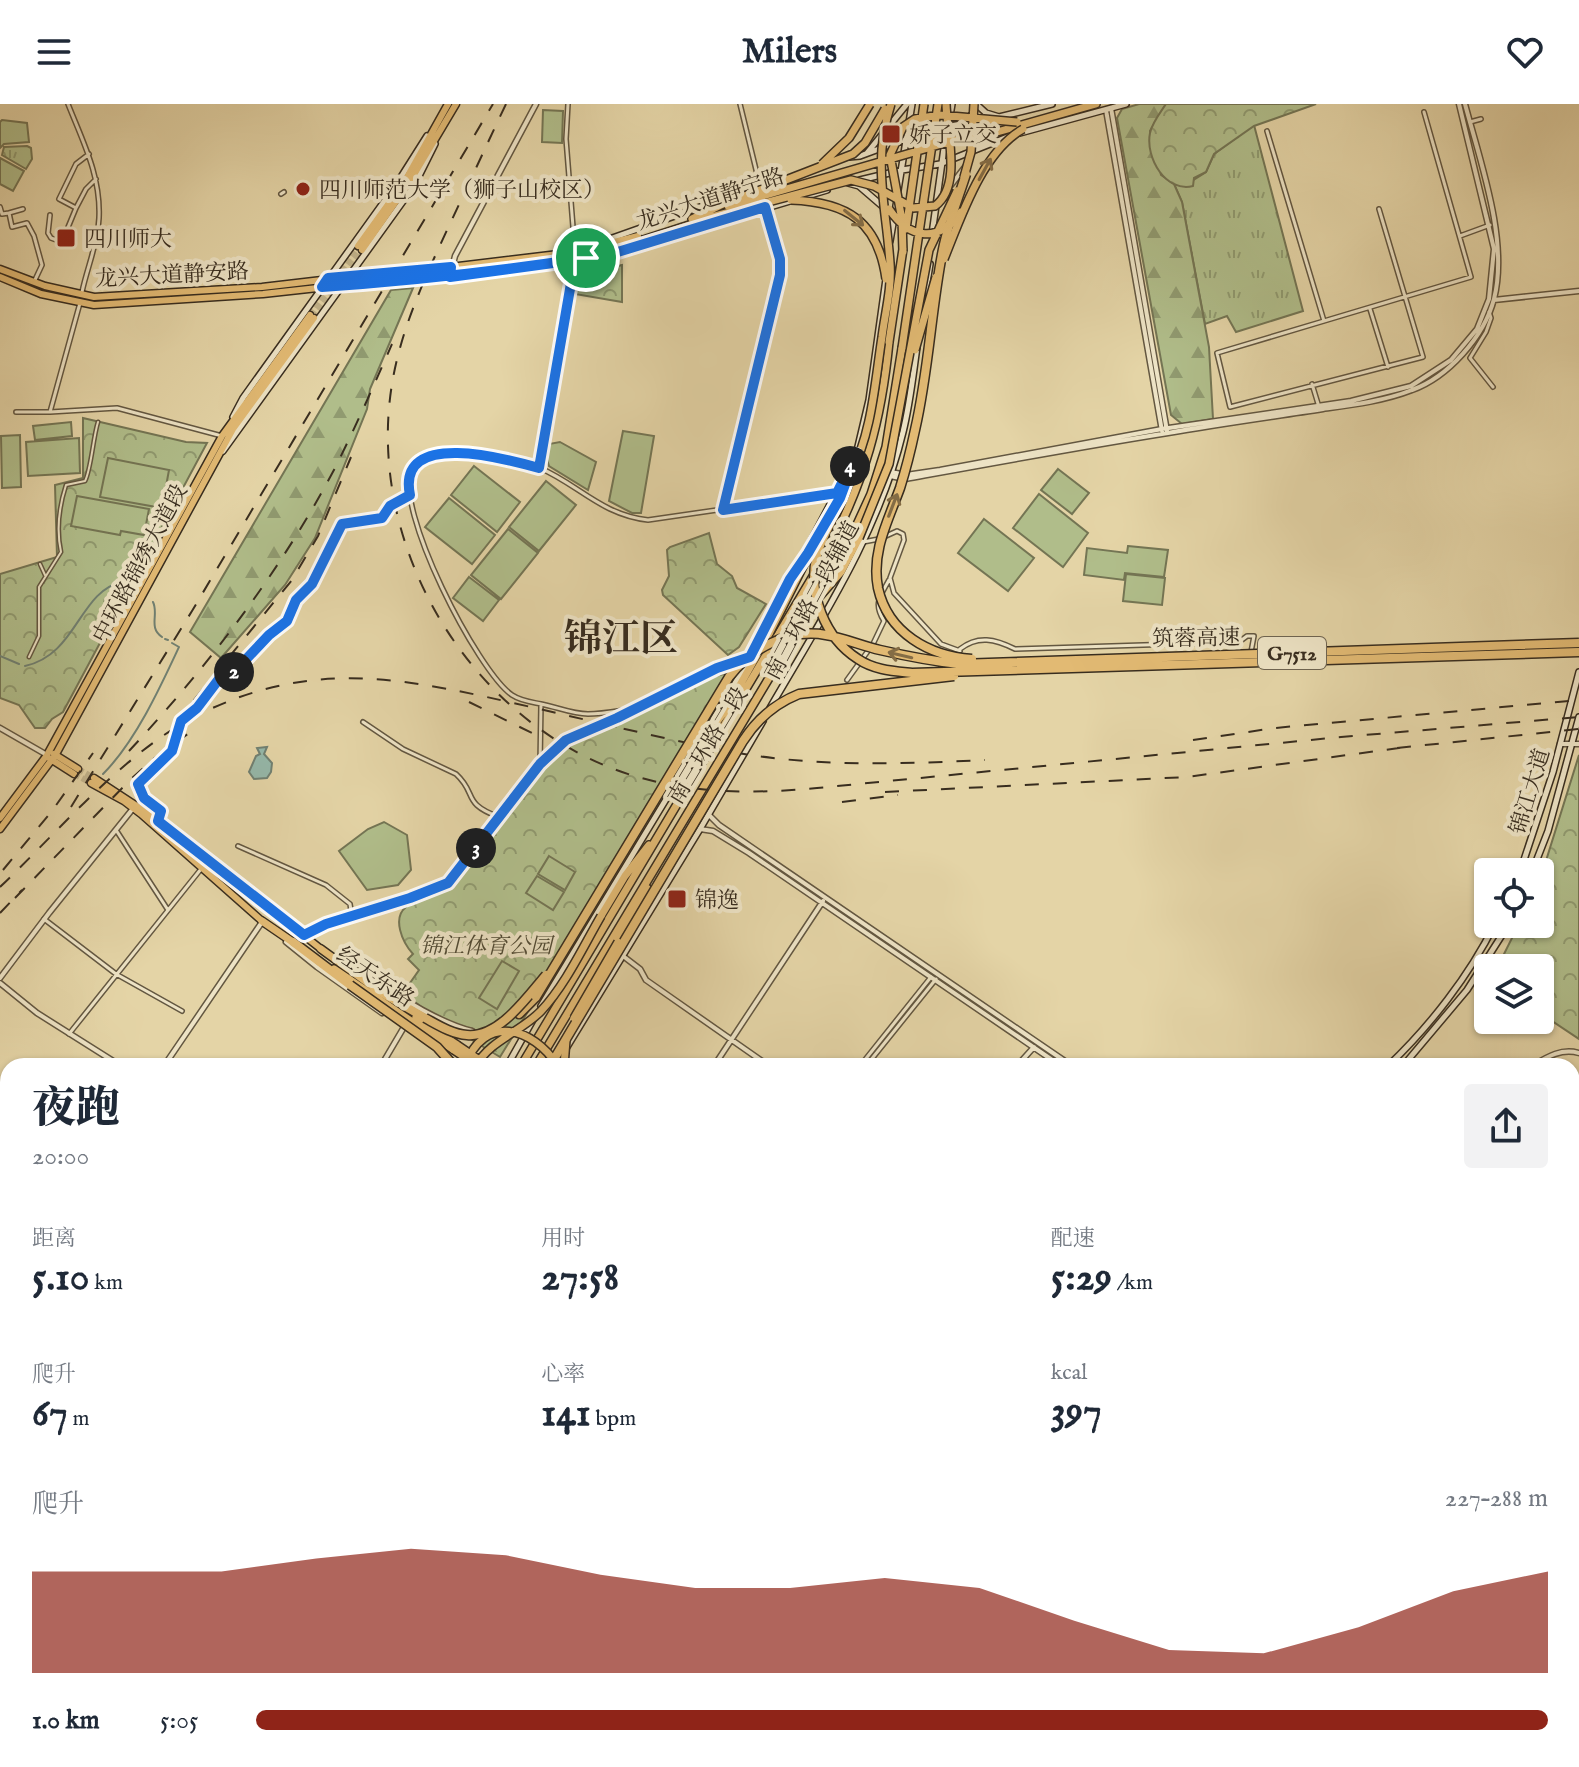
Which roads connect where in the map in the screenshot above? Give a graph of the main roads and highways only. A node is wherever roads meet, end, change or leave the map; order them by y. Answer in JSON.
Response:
{"nodes":[{"id":1,"x":456,"y":104,"type":"edge"},
{"id":2,"x":870,"y":104,"type":"edge"},
{"id":3,"x":890,"y":104,"type":"edge"},
{"id":4,"x":910,"y":104,"type":"edge"},
{"id":5,"x":924,"y":104,"type":"edge"},
{"id":6,"x":938,"y":104,"type":"edge"},
{"id":7,"x":949,"y":104,"type":"edge"},
{"id":8,"x":974,"y":104,"type":"edge"},
{"id":9,"x":1052,"y":104,"type":"edge"},
{"id":10,"x":1080,"y":104,"type":"edge"},
{"id":11,"x":1097,"y":104,"type":"edge"},
{"id":12,"x":1126,"y":104,"type":"edge"},
{"id":13,"x":447,"y":106,"type":"edge"},
{"id":14,"x":1000,"y":117,"type":"junction"},
{"id":15,"x":1017,"y":122,"type":"junction"},
{"id":16,"x":948,"y":127,"type":"junction"},
{"id":17,"x":990,"y":136,"type":"junction"},
{"id":18,"x":908,"y":138,"type":"junction"},
{"id":19,"x":860,"y":156,"type":"junction"},
{"id":20,"x":940,"y":164,"type":"junction"},
{"id":21,"x":902,"y":170,"type":"junction"},
{"id":22,"x":806,"y":173,"type":"junction"},
{"id":23,"x":966,"y":174,"type":"junction"},
{"id":24,"x":848,"y":183,"type":"junction"},
{"id":25,"x":881,"y":193,"type":"junction"},
{"id":26,"x":971,"y":198,"type":"junction"},
{"id":27,"x":781,"y":200,"type":"junction"},
{"id":28,"x":729,"y":207,"type":"junction"},
{"id":29,"x":934,"y":216,"type":"junction"},
{"id":30,"x":708,"y":218,"type":"joint"},
{"id":31,"x":692,"y":219,"type":"joint"},
{"id":32,"x":894,"y":221,"type":"junction"},
{"id":33,"x":890,"y":240,"type":"junction"},
{"id":34,"x":359,"y":249,"type":"junction"},
{"id":35,"x":903,"y":252,"type":"junction"},
{"id":36,"x":575,"y":256,"type":"junction"},
{"id":37,"x":586,"y":258,"type":"junction"},
{"id":38,"x":0,"y":269,"type":"edge"},
{"id":39,"x":0,"y":277,"type":"edge"},
{"id":40,"x":328,"y":278,"type":"junction"},
{"id":41,"x":353,"y":279,"type":"junction"},
{"id":42,"x":342,"y":285,"type":"junction"},
{"id":43,"x":322,"y":287,"type":"junction"},
{"id":44,"x":80,"y":299,"type":"junction"},
{"id":45,"x":887,"y":304,"type":"junction"},
{"id":46,"x":312,"y":316,"type":"junction"},
{"id":47,"x":906,"y":383,"type":"junction"},
{"id":48,"x":853,"y":470,"type":"junction"},
{"id":49,"x":852,"y":503,"type":"junction"},
{"id":50,"x":825,"y":525,"type":"road end"},
{"id":51,"x":861,"y":540,"type":"junction"},
{"id":52,"x":811,"y":606,"type":"junction"},
{"id":53,"x":1579,"y":643,"type":"edge"},
{"id":54,"x":1579,"y":652,"type":"edge"},
{"id":55,"x":1006,"y":664,"type":"junction"},
{"id":56,"x":1579,"y":672,"type":"edge"},
{"id":57,"x":1579,"y":717,"type":"edge"},
{"id":58,"x":1576,"y":741,"type":"edge"},
{"id":59,"x":56,"y":754,"type":"junction"},
{"id":60,"x":49,"y":758,"type":"junction"},
{"id":61,"x":691,"y":758,"type":"junction"},
{"id":62,"x":93,"y":781,"type":"tunnel mouth"},
{"id":63,"x":135,"y":806,"type":"junction"},
{"id":64,"x":0,"y":818,"type":"edge"},
{"id":65,"x":0,"y":829,"type":"edge"},
{"id":66,"x":659,"y":835,"type":"junction"},
{"id":67,"x":670,"y":842,"type":"junction"},
{"id":68,"x":1525,"y":858,"type":"edge"},
{"id":69,"x":1537,"y":858,"type":"edge"},
{"id":70,"x":262,"y":921,"type":"joint"},
{"id":71,"x":1487,"y":938,"type":"edge"},
{"id":72,"x":1500,"y":938,"type":"edge"},
{"id":73,"x":572,"y":939,"type":"junction"},
{"id":74,"x":293,"y":942,"type":"junction"},
{"id":75,"x":321,"y":949,"type":"joint"},
{"id":76,"x":377,"y":990,"type":"junction"},
{"id":77,"x":490,"y":1036,"type":"junction"},
{"id":78,"x":456,"y":1048,"type":"junction"},
{"id":79,"x":446,"y":1058,"type":"edge"},
{"id":80,"x":468,"y":1058,"type":"edge"},
{"id":81,"x":468,"y":1058,"type":"edge"},
{"id":82,"x":474,"y":1058,"type":"edge"},
{"id":83,"x":483,"y":1058,"type":"edge"},
{"id":84,"x":511,"y":1058,"type":"edge"},
{"id":85,"x":526,"y":1058,"type":"edge"},
{"id":86,"x":541,"y":1058,"type":"edge"},
{"id":87,"x":548,"y":1058,"type":"edge"},
{"id":88,"x":557,"y":1058,"type":"edge"},
{"id":89,"x":557,"y":1058,"type":"edge"},
{"id":90,"x":565,"y":1058,"type":"edge"},
{"id":91,"x":1396,"y":1058,"type":"edge"},
{"id":92,"x":1410,"y":1058,"type":"edge"}],
"edges":[{"from":1,"to":34,"type":"main road"},
{"from":2,"to":22,"type":"highway","bridge":true},
{"from":3,"to":22,"type":"highway","bridge":true},
{"from":3,"to":25,"type":"highway","bridge":true},
{"from":4,"to":18,"type":"main road","name":"南三环路二段辅道"},
{"from":4,"to":19,"type":"main road"},
{"from":5,"to":35,"type":"highway","name":"南三环路二段","bridge":true},
{"from":6,"to":52,"type":"highway","name":"南三环路二段","bridge":true},
{"from":7,"to":16,"type":"main road","name":"南三环路二段辅道"},
{"from":7,"to":27,"type":"highway","bridge":true},
{"from":8,"to":14,"type":"main road"},
{"from":8,"to":23,"type":"highway","bridge":true},
{"from":9,"to":14,"type":"main road"},
{"from":10,"to":15,"type":"highway"},
{"from":11,"to":17,"type":"highway"},
{"from":26,"to":11,"type":"highway","one_way":true,"bridge":true},
{"from":12,"to":17,"type":"main road"},
{"from":13,"to":34,"type":"main road"},
{"from":14,"to":16,"type":"main road"},
{"from":15,"to":17,"type":"highway","bridge":true},
{"from":15,"to":35,"type":"highway","bridge":true},
{"from":16,"to":18,"type":"main road"},
{"from":16,"to":20,"type":"main road","name":"南三环路二段辅道"},
{"from":17,"to":20,"type":"main road"},
{"from":17,"to":28,"type":"highway","name":"龙兴大道静宁路","bridge":true},
{"from":18,"to":19,"type":"main road"},
{"from":18,"to":21,"type":"main road","name":"南三环路二段辅道"},
{"from":19,"to":36,"type":"main road"},
{"from":20,"to":21,"type":"main road"},
{"from":20,"to":29,"type":"main road","name":"南三环路二段辅道"},
{"from":21,"to":24,"type":"main road"},
{"from":21,"to":32,"type":"main road","name":"南三环路二段辅道"},
{"from":22,"to":28,"type":"highway","bridge":true},
{"from":23,"to":47,"type":"highway","bridge":true},
{"from":55,"to":23,"type":"highway","one_way":true,"bridge":true},
{"from":24,"to":33,"type":"main road"},
{"from":24,"to":37,"type":"main road"},
{"from":25,"to":26,"type":"highway","bridge":true},
{"from":25,"to":45,"type":"highway","bridge":true},
{"from":26,"to":47,"type":"highway","bridge":true},
{"from":27,"to":28,"type":"highway","bridge":true},
{"from":27,"to":45,"type":"highway","one_way":true,"bridge":true},
{"from":28,"to":30,"type":"highway"},
{"from":28,"to":31,"type":"highway"},
{"from":29,"to":32,"type":"main road"},
{"from":29,"to":51,"type":"main road","name":"南三环路二段辅道"},
{"from":30,"to":37,"type":"main road","name":"龙兴大道静宁路"},
{"from":31,"to":36,"type":"main road","name":"龙兴大道静宁路"},
{"from":32,"to":33,"type":"main road","name":"南三环路二段辅道"},
{"from":33,"to":61,"type":"main road","name":"南三环路二段辅道"},
{"from":34,"to":40,"type":"main road"},
{"from":34,"to":41,"type":"main road"},
{"from":35,"to":49,"type":"highway","name":"南三环路二段","bridge":true},
{"from":36,"to":37,"type":"main road","name":"龙兴大道静宁路"},
{"from":36,"to":41,"type":"main road","name":"龙兴大道静宁路","bridge":true},
{"from":36,"to":41,"type":"main road","name":"龙兴大道静宁路","bridge":true},
{"from":38,"to":44,"type":"main road","name":"龙兴大道静安路"},
{"from":39,"to":44,"type":"main road","name":"龙兴大道静安路"},
{"from":40,"to":41,"type":"main road","name":"龙兴大道静安路"},
{"from":40,"to":43,"type":"main road"},
{"from":40,"to":44,"type":"main road","name":"龙兴大道静安路"},
{"from":41,"to":42,"type":"main road","name":"龙兴大道静宁路"},
{"from":42,"to":43,"type":"main road","name":"龙兴大道静安路"},
{"from":42,"to":46,"type":"main road"},
{"from":43,"to":44,"type":"main road","name":"龙兴大道静安路"},
{"from":43,"to":46,"type":"main road"},
{"from":45,"to":48,"type":"highway","bridge":true},
{"from":46,"to":59,"type":"main road","name":"中环路锦绣大道段"},
{"from":46,"to":60,"type":"main road","name":"中环路锦绣大道段"},
{"from":47,"to":51,"type":"highway","bridge":true},
{"from":48,"to":55,"type":"highway","bridge":true},
{"from":48,"to":61,"type":"highway","bridge":true},
{"from":49,"to":50,"type":"highway"},
{"from":49,"to":66,"type":"highway","name":"南三环路二段"},
{"from":51,"to":52,"type":"highway"},
{"from":51,"to":89,"type":"main road","name":"南三环路二段辅道"},
{"from":52,"to":67,"type":"highway","name":"南三环路二段"},
{"from":53,"to":55,"type":"highway","name":"筑蓉高速","number":"G7512","bridge":true},
{"from":54,"to":55,"type":"highway","name":"筑蓉高速","number":"G7512","bridge":true},
{"from":55,"to":73,"type":"highway","one_way":true,"bridge":true},
{"from":55,"to":88,"type":"highway","bridge":true},
{"from":56,"to":68,"type":"main road","name":"锦江大道"},
{"from":57,"to":58,"type":"main road","name":"锦江大道"},
{"from":58,"to":69,"type":"main road","name":"锦江大道"},
{"from":59,"to":60,"type":"main road"},
{"from":59,"to":60,"type":"main road"},
{"from":60,"to":64,"type":"main road","name":"中环路锦绣大道段"},
{"from":60,"to":65,"type":"main road","name":"中环路锦绣大道段"},
{"from":61,"to":84,"type":"main road","name":"南三环路二段辅道"},
{"from":62,"to":63,"type":"main road","name":"经天东路"},
{"from":63,"to":70,"type":"main road","name":"经天东路"},
{"from":63,"to":75,"type":"main road","name":"经天东路"},
{"from":66,"to":83,"type":"highway","bridge":true},
{"from":66,"to":85,"type":"highway","name":"南三环路二段"},
{"from":67,"to":86,"type":"highway","name":"南三环路二段"},
{"from":67,"to":90,"type":"highway","bridge":true},
{"from":70,"to":74,"type":"highway","name":"经天东路"},
{"from":71,"to":91,"type":"main road"},
{"from":72,"to":92,"type":"main road"},
{"from":73,"to":76,"type":"highway","bridge":true},
{"from":73,"to":77,"type":"highway","bridge":true},
{"from":74,"to":78,"type":"highway","name":"经天东路"},
{"from":74,"to":79,"type":"highway","bridge":true},
{"from":75,"to":76,"type":"highway","name":"经天东路"},
{"from":76,"to":78,"type":"highway","name":"经天东路"},
{"from":77,"to":81,"type":"highway","bridge":true},
{"from":77,"to":87,"type":"highway","bridge":true},
{"from":78,"to":80,"type":"highway","bridge":true},
{"from":78,"to":82,"type":"highway","bridge":true}]}
